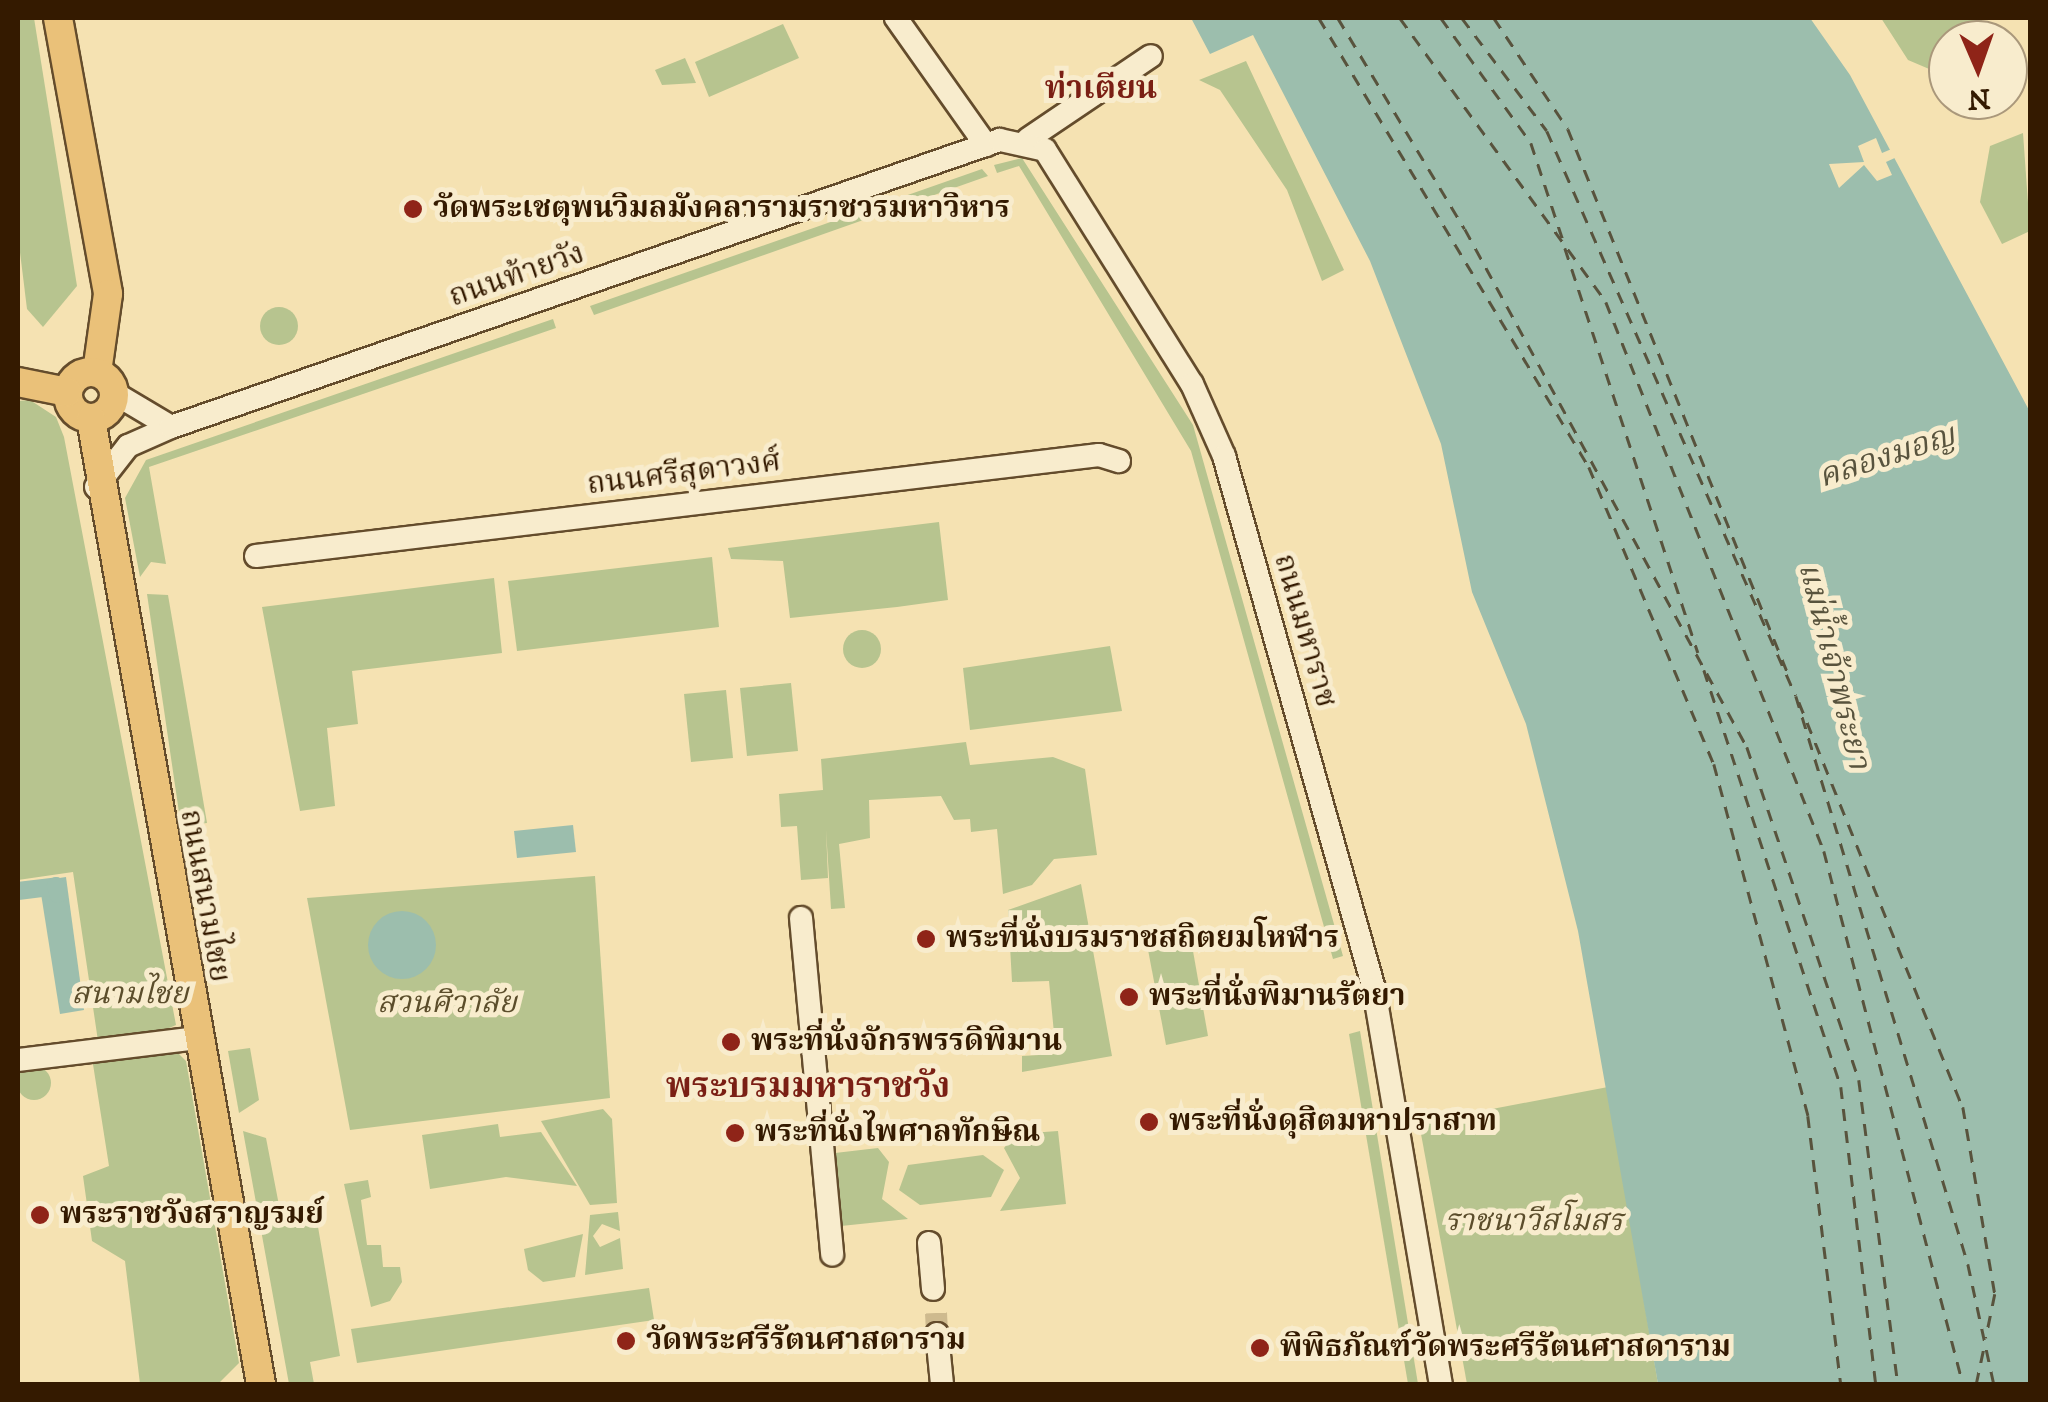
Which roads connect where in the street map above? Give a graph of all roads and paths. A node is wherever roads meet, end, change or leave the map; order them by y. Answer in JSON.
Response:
{"nodes":[{"id":1,"x":58,"y":18,"type":"edge"},
{"id":2,"x":896,"y":18,"type":"edge"},
{"id":3,"x":1151,"y":56,"type":"dead end"},
{"id":4,"x":1028,"y":139,"type":"junction"},
{"id":5,"x":986,"y":145,"type":"junction"},
{"id":6,"x":18,"y":382,"type":"edge"},
{"id":7,"x":113,"y":390,"type":"junction"},
{"id":8,"x":68,"y":392,"type":"junction"},
{"id":9,"x":90,"y":419,"type":"junction"},
{"id":10,"x":171,"y":427,"type":"junction"},
{"id":11,"x":1119,"y":461,"type":"dead end"},
{"id":12,"x":96,"y":487,"type":"junction"},
{"id":13,"x":256,"y":556,"type":"dead end"},
{"id":14,"x":801,"y":918,"type":"dead end"},
{"id":15,"x":198,"y":1038,"type":"junction"},
{"id":16,"x":18,"y":1060,"type":"edge"},
{"id":17,"x":929,"y":1242,"type":"dead end"},
{"id":18,"x":832,"y":1256,"type":"dead end"},
{"id":19,"x":261,"y":1384,"type":"edge"},
{"id":20,"x":942,"y":1384,"type":"edge"},
{"id":21,"x":1441,"y":1384,"type":"edge"}],
"edges":[{"from":1,"to":7,"type":"main road"},
{"from":2,"to":5,"type":"street"},
{"from":3,"to":4,"type":"street"},
{"from":4,"to":5,"type":"street"},
{"from":4,"to":21,"type":"street","name":"ถนนมหาราช"},
{"from":5,"to":10,"type":"street","name":"ถนนท้ายวัง"},
{"from":6,"to":8,"type":"main road"},
{"from":7,"to":8,"type":"main road"},
{"from":7,"to":9,"type":"main road"},
{"from":7,"to":10,"type":"street"},
{"from":8,"to":9,"type":"main road"},
{"from":9,"to":12,"type":"main road","name":"ถนนสนามไชย"},
{"from":10,"to":12,"type":"street","name":"ถนนท้ายวัง"},
{"from":11,"to":13,"type":"street","name":"ถนนศรีสุดาวงศ์"},
{"from":12,"to":15,"type":"main road","name":"ถนนสนามไชย"},
{"from":14,"to":18,"type":"street"},
{"from":15,"to":16,"type":"street"},
{"from":15,"to":19,"type":"main road","name":"ถนนสนามไชย"},
{"from":17,"to":20,"type":"street"}]}
